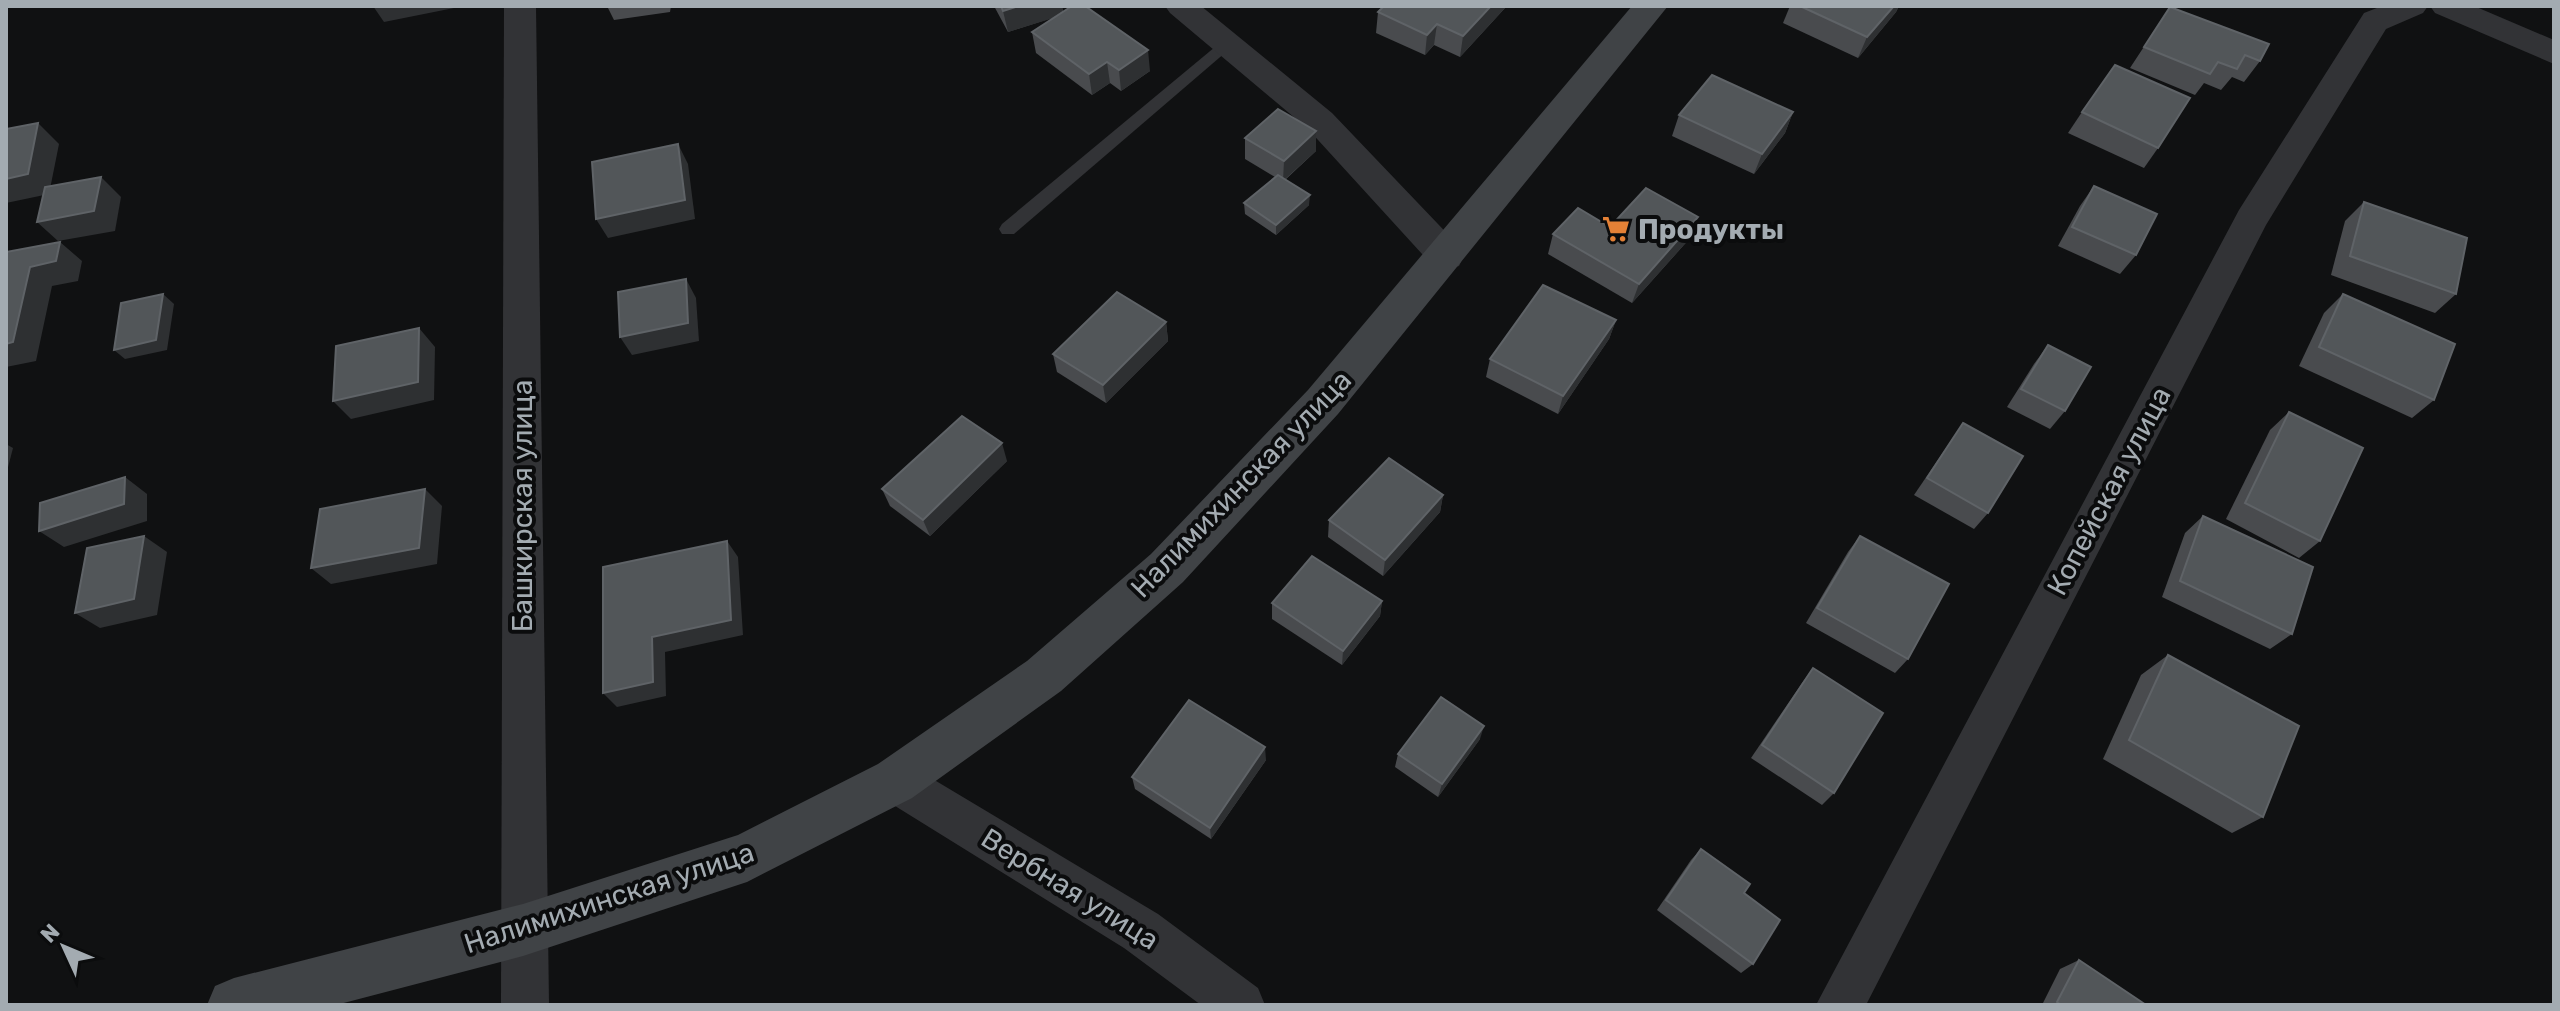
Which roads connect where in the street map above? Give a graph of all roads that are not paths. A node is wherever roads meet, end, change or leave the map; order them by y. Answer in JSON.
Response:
{"nodes":[{"id":1,"x":520,"y":6,"type":"edge"},
{"id":2,"x":1181,"y":6,"type":"edge"},
{"id":3,"x":1651,"y":6,"type":"edge"},
{"id":4,"x":2412,"y":6,"type":"edge"},
{"id":5,"x":2446,"y":6,"type":"edge"},
{"id":6,"x":1227,"y":42,"type":"junction"},
{"id":7,"x":2554,"y":53,"type":"edge"},
{"id":8,"x":1008,"y":229,"type":"dead end"},
{"id":9,"x":1446,"y":256,"type":"junction"},
{"id":10,"x":895,"y":781,"type":"junction"},
{"id":11,"x":523,"y":930,"type":"junction"},
{"id":12,"x":234,"y":1005,"type":"edge"},
{"id":13,"x":525,"y":1005,"type":"edge"},
{"id":14,"x":1241,"y":1005,"type":"edge"},
{"id":15,"x":1840,"y":1005,"type":"edge"}],
"edges":[{"from":1,"to":11,"type":"street","name":"Башкирская улица"},
{"from":2,"to":6,"type":"street"},
{"from":3,"to":9,"type":"street","name":"Налимихинская улица"},
{"from":4,"to":15,"type":"street","name":"Копейская улица"},
{"from":5,"to":7,"type":"street"},
{"from":6,"to":8,"type":"lane"},
{"from":6,"to":9,"type":"street"},
{"from":9,"to":10,"type":"street","name":"Налимихинская улица"},
{"from":10,"to":11,"type":"street","name":"Налимихинская улица"},
{"from":10,"to":14,"type":"street","name":"Вербная улица"},
{"from":11,"to":12,"type":"street","name":"Налимихинская улица"},
{"from":11,"to":13,"type":"street","name":"Башкирская улица"}]}
